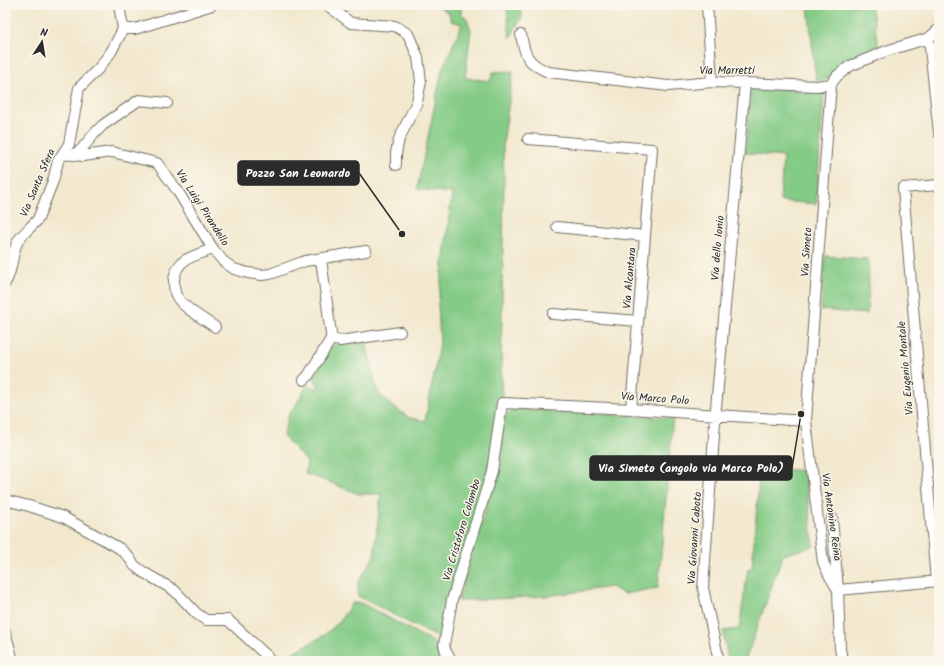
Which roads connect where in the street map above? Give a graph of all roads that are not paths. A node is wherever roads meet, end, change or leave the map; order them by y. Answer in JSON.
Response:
{"nodes":[{"id":1,"x":119,"y":5,"type":"edge"},
{"id":2,"x":212,"y":5,"type":"edge"},
{"id":3,"x":327,"y":5,"type":"edge"},
{"id":4,"x":707,"y":5,"type":"edge"},
{"id":5,"x":939,"y":29,"type":"edge"},
{"id":6,"x":123,"y":30,"type":"junction"},
{"id":7,"x":521,"y":36,"type":"dead end"},
{"id":8,"x":929,"y":38,"type":"junction"},
{"id":9,"x":712,"y":82,"type":"junction"},
{"id":10,"x":745,"y":82,"type":"junction"},
{"id":11,"x":831,"y":84,"type":"junction"},
{"id":12,"x":167,"y":103,"type":"dead end"},
{"id":13,"x":939,"y":133,"type":"edge"},
{"id":14,"x":528,"y":139,"type":"dead end"},
{"id":15,"x":68,"y":154,"type":"junction"},
{"id":16,"x":396,"y":165,"type":"dead end"},
{"id":17,"x":939,"y":185,"type":"edge"},
{"id":18,"x":557,"y":227,"type":"dead end"},
{"id":19,"x":645,"y":236,"type":"junction"},
{"id":20,"x":213,"y":249,"type":"junction"},
{"id":21,"x":366,"y":251,"type":"dead end"},
{"id":22,"x":9,"y":258,"type":"edge"},
{"id":23,"x":321,"y":258,"type":"junction"},
{"id":24,"x":5,"y":282,"type":"edge"},
{"id":25,"x":553,"y":314,"type":"dead end"},
{"id":26,"x":638,"y":321,"type":"junction"},
{"id":27,"x":214,"y":326,"type":"dead end"},
{"id":28,"x":400,"y":332,"type":"dead end"},
{"id":29,"x":330,"y":339,"type":"junction"},
{"id":30,"x":304,"y":380,"type":"dead end"},
{"id":31,"x":502,"y":403,"type":"joint"},
{"id":32,"x":631,"y":409,"type":"junction"},
{"id":33,"x":716,"y":415,"type":"junction"},
{"id":34,"x":806,"y":421,"type":"junction"},
{"id":35,"x":5,"y":500,"type":"edge"},
{"id":36,"x":832,"y":518,"type":"dead end"},
{"id":37,"x":937,"y":581,"type":"edge"},
{"id":38,"x":838,"y":590,"type":"junction"},
{"id":39,"x":5,"y":632,"type":"edge"},
{"id":40,"x":7,"y":646,"type":"edge"},
{"id":41,"x":13,"y":661,"type":"edge"},
{"id":42,"x":270,"y":661,"type":"edge"},
{"id":43,"x":452,"y":661,"type":"edge"},
{"id":44,"x":719,"y":661,"type":"edge"},
{"id":45,"x":842,"y":661,"type":"edge"}],
"edges":[{"from":1,"to":6,"type":"street"},
{"from":2,"to":6,"type":"street"},
{"from":3,"to":16,"type":"street"},
{"from":4,"to":9,"type":"street"},
{"from":5,"to":8,"type":"street"},
{"from":6,"to":15,"type":"street","name":"Via Santa Sfera"},
{"from":7,"to":9,"type":"street","name":"Via Marretti"},
{"from":8,"to":11,"type":"street"},
{"from":8,"to":13,"type":"street"},
{"from":9,"to":10,"type":"street","name":"Via Marretti"},
{"from":10,"to":11,"type":"street","name":"Via Marretti"},
{"from":10,"to":33,"type":"street","name":"Via dello Ionio"},
{"from":11,"to":34,"type":"street","name":"Via Simeto"},
{"from":12,"to":15,"type":"street"},
{"from":14,"to":19,"type":"street","name":"Via Alcantara"},
{"from":15,"to":20,"type":"street","name":"Via Luigi Pirandello"},
{"from":15,"to":22,"type":"street","name":"Via Santa Sfera"},
{"from":17,"to":37,"type":"street","name":"Via Eugenio Montale"},
{"from":18,"to":19,"type":"street"},
{"from":19,"to":26,"type":"street","name":"Via Alcantara"},
{"from":20,"to":23,"type":"street","name":"Via Luigi Pirandello"},
{"from":20,"to":27,"type":"street"},
{"from":21,"to":23,"type":"street","name":"Via Luigi Pirandello"},
{"from":22,"to":24,"type":"street","name":"Via Santa Sfera"},
{"from":23,"to":29,"type":"street"},
{"from":25,"to":26,"type":"street"},
{"from":26,"to":32,"type":"street","name":"Via Alcantara"},
{"from":28,"to":29,"type":"street"},
{"from":29,"to":30,"type":"street"},
{"from":31,"to":32,"type":"street","name":"Via Marco Polo"},
{"from":31,"to":43,"type":"street","name":"Via Cristoforo Colombo"},
{"from":32,"to":33,"type":"street","name":"Via Marco Polo"},
{"from":33,"to":34,"type":"street","name":"Via Marco Polo"},
{"from":33,"to":44,"type":"street","name":"Via Giovanni Caboto"},
{"from":34,"to":38,"type":"street","name":"Via Antonino Reina"},
{"from":35,"to":42,"type":"street"},
{"from":36,"to":38,"type":"street"},
{"from":37,"to":38,"type":"street"},
{"from":38,"to":45,"type":"street","name":"Via Antonino Reina"},
{"from":39,"to":40,"type":"street"},
{"from":40,"to":41,"type":"street"}]}
